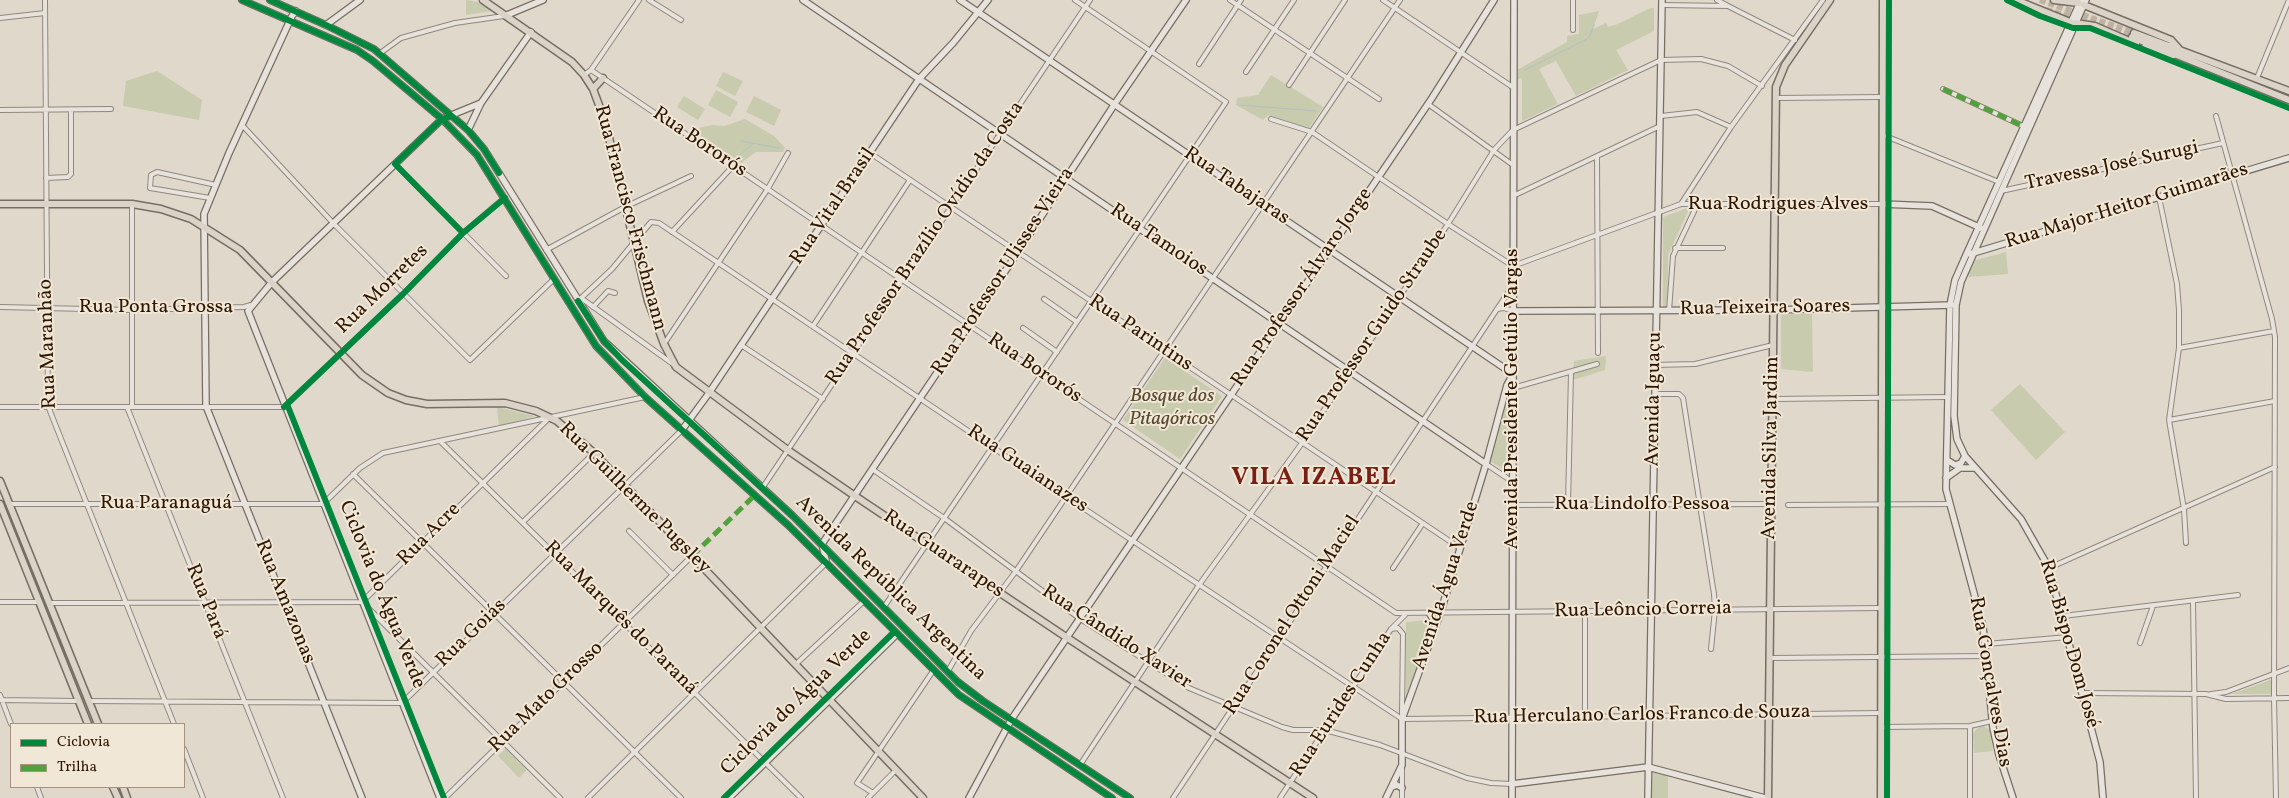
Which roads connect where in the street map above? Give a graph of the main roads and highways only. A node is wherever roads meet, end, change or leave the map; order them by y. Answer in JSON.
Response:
{"nodes":[{"id":1,"x":483,"y":0,"type":"edge"},
{"id":2,"x":1830,"y":0,"type":"edge"},
{"id":3,"x":1883,"y":0,"type":"edge"},
{"id":4,"x":2016,"y":0,"type":"edge"},
{"id":5,"x":2054,"y":0,"type":"edge"},
{"id":6,"x":2083,"y":2,"type":"edge"},
{"id":7,"x":2133,"y":35,"type":"tunnel mouth"},
{"id":8,"x":1789,"y":48,"type":"road end"},
{"id":9,"x":2179,"y":52,"type":"junction"},
{"id":10,"x":1785,"y":65,"type":"junction"},
{"id":11,"x":603,"y":78,"type":"road end"},
{"id":12,"x":593,"y":89,"type":"junction"},
{"id":13,"x":2289,"y":91,"type":"edge"},
{"id":14,"x":2289,"y":100,"type":"edge"},
{"id":15,"x":0,"y":204,"type":"edge"},
{"id":16,"x":676,"y":367,"type":"joint"},
{"id":17,"x":0,"y":481,"type":"edge"},
{"id":18,"x":0,"y":504,"type":"edge"},
{"id":19,"x":38,"y":575,"type":"junction"},
{"id":20,"x":30,"y":578,"type":"junction"},
{"id":21,"x":88,"y":723,"type":"edge"},
{"id":22,"x":98,"y":723,"type":"edge"},
{"id":23,"x":923,"y":798,"type":"edge"},
{"id":24,"x":1313,"y":798,"type":"edge"},
{"id":25,"x":1767,"y":798,"type":"edge"},
{"id":26,"x":1881,"y":798,"type":"edge"}],
"edges":[{"from":1,"to":12,"type":"main road","name":"Rua Francisco Frischmann"},
{"from":2,"to":10,"type":"main road"},
{"from":3,"to":26,"type":"main road"},
{"from":4,"to":9,"type":"main road"},
{"from":5,"to":6,"type":"main road"},
{"from":6,"to":9,"type":"main road"},
{"from":7,"to":9,"type":"main road"},
{"from":8,"to":10,"type":"main road"},
{"from":9,"to":13,"type":"main road"},
{"from":9,"to":14,"type":"main road"},
{"from":10,"to":25,"type":"main road","name":"Avenida Silva Jardim"},
{"from":11,"to":12,"type":"main road"},
{"from":12,"to":16,"type":"main road","name":"Rua Francisco Frischmann"},
{"from":15,"to":23,"type":"main road","name":"Rua Guilherme Pugsley"},
{"from":16,"to":24,"type":"main road","name":"Rua Guararapes"},
{"from":17,"to":19,"type":"main road"},
{"from":18,"to":20,"type":"main road"},
{"from":19,"to":20,"type":"main road"},
{"from":19,"to":22,"type":"main road"},
{"from":20,"to":21,"type":"main road"}]}
